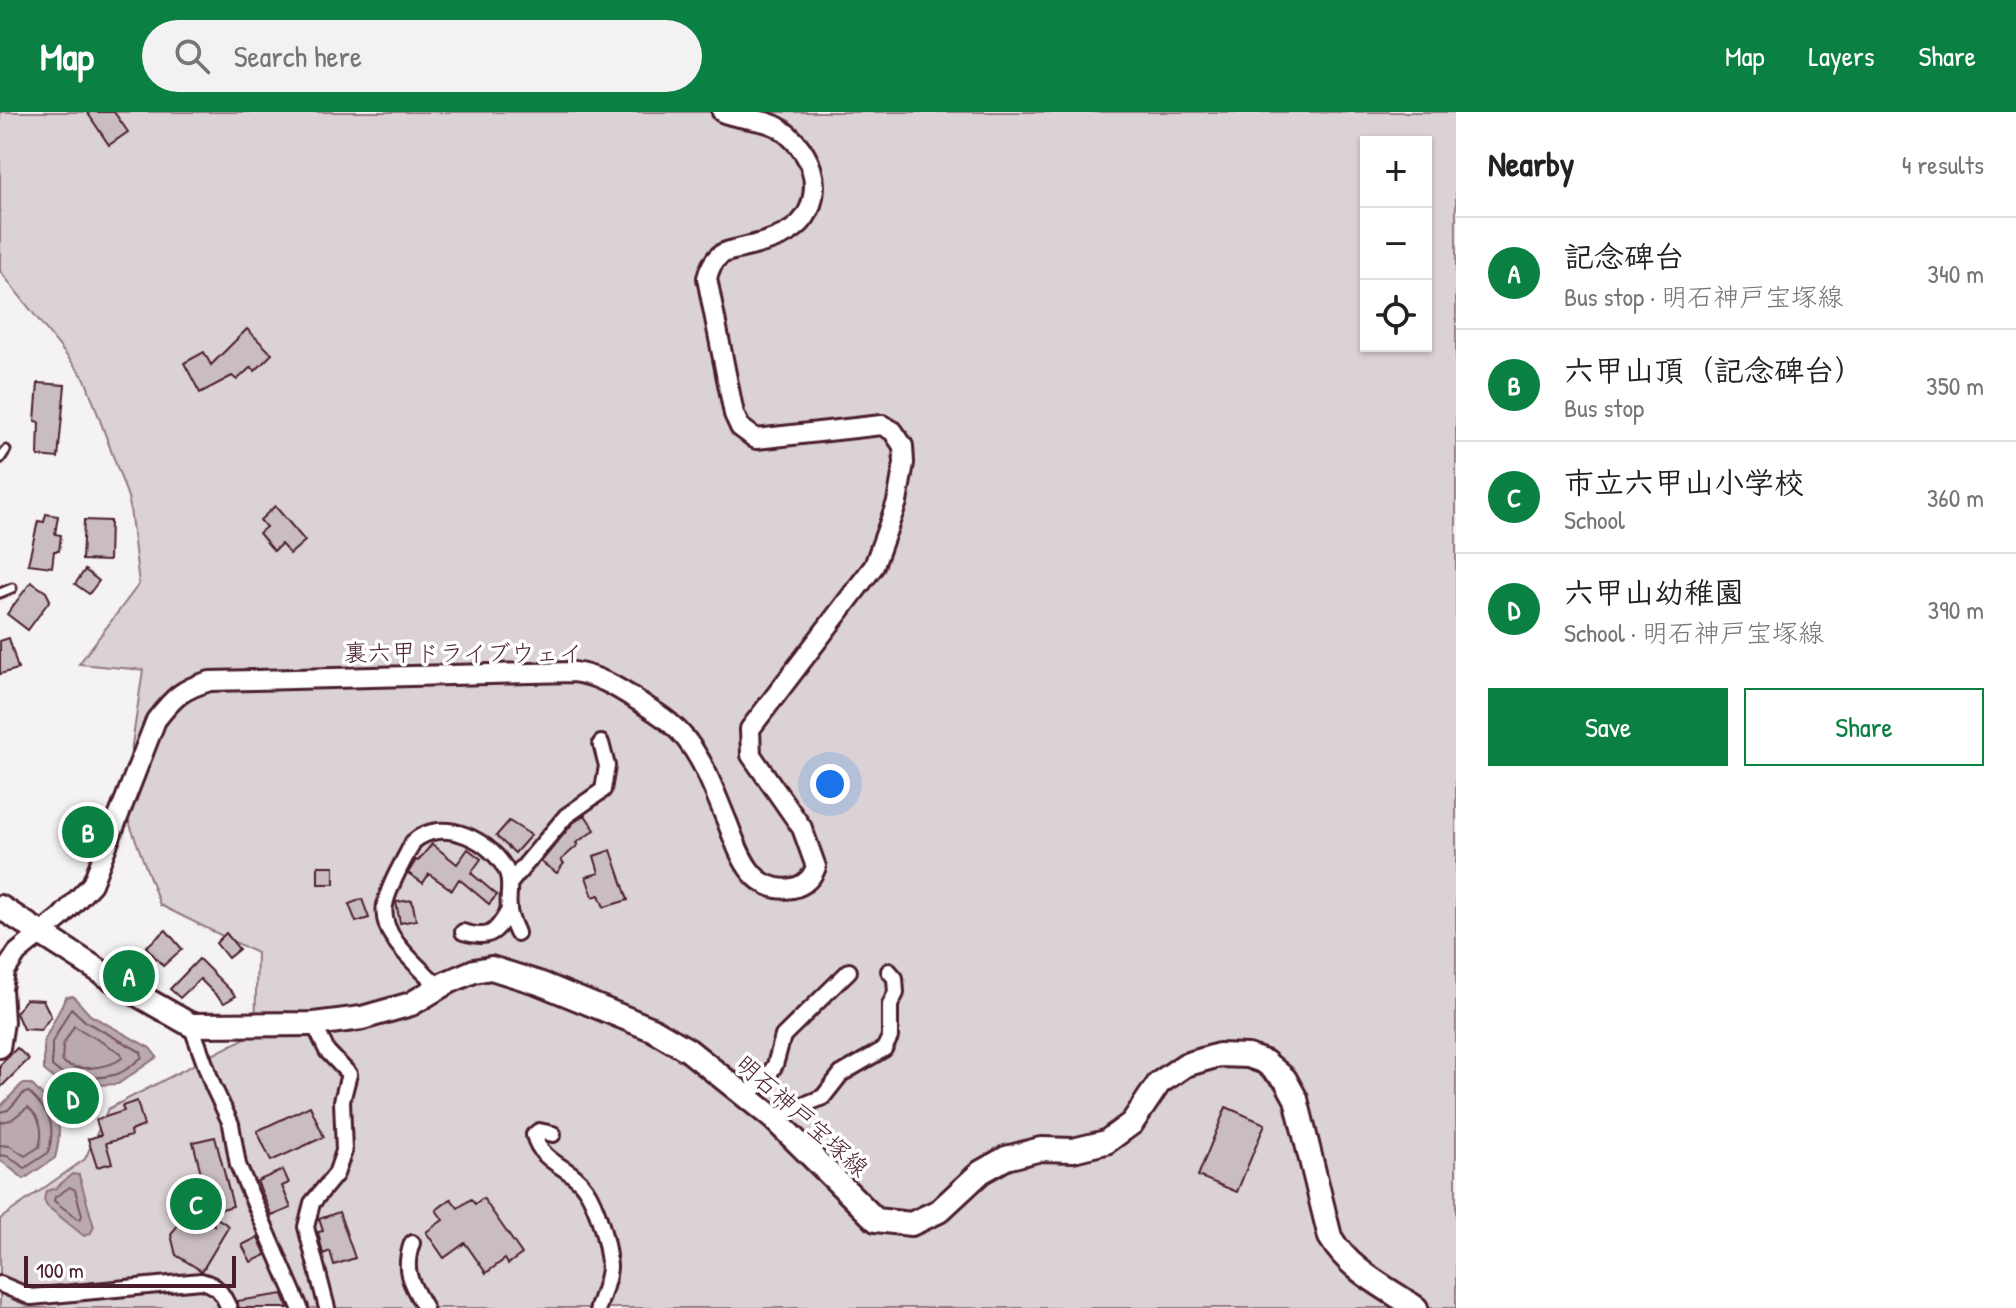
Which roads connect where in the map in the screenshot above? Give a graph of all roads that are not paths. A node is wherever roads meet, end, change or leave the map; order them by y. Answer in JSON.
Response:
{"nodes":[{"id":1,"x":722,"y":112,"type":"edge"},
{"id":2,"x":6,"y":450,"type":"dead end"},
{"id":3,"x":0,"y":459,"type":"edge"},
{"id":4,"x":12,"y":588,"type":"dead end"},
{"id":5,"x":0,"y":593,"type":"edge"},
{"id":6,"x":601,"y":743,"type":"dead end"},
{"id":7,"x":510,"y":883,"type":"junction"},
{"id":8,"x":0,"y":907,"type":"edge"},
{"id":9,"x":509,"y":910,"type":"junction"},
{"id":10,"x":463,"y":932,"type":"dead end"},
{"id":11,"x":517,"y":933,"type":"dead end"},
{"id":12,"x":42,"y":934,"type":"junction"},
{"id":13,"x":849,"y":971,"type":"dead end"},
{"id":14,"x":889,"y":971,"type":"dead end"},
{"id":15,"x":439,"y":987,"type":"junction"},
{"id":16,"x":1,"y":996,"type":"edge"},
{"id":17,"x":314,"y":1024,"type":"junction"},
{"id":18,"x":191,"y":1025,"type":"junction"},
{"id":19,"x":0,"y":1048,"type":"edge"},
{"id":20,"x":745,"y":1095,"type":"junction"},
{"id":21,"x":773,"y":1118,"type":"junction"},
{"id":22,"x":553,"y":1134,"type":"dead end"},
{"id":23,"x":412,"y":1243,"type":"dead end"},
{"id":24,"x":0,"y":1284,"type":"edge"},
{"id":25,"x":229,"y":1308,"type":"edge"},
{"id":26,"x":300,"y":1308,"type":"edge"},
{"id":27,"x":327,"y":1308,"type":"edge"},
{"id":28,"x":425,"y":1308,"type":"edge"},
{"id":29,"x":598,"y":1308,"type":"edge"},
{"id":30,"x":1416,"y":1308,"type":"edge"}],
"edges":[{"from":1,"to":12,"type":"street","name":"裏六甲ドライブウェイ"},
{"from":2,"to":3,"type":"lane"},
{"from":4,"to":5,"type":"lane"},
{"from":6,"to":7,"type":"street"},
{"from":7,"to":9,"type":"street"},
{"from":7,"to":15,"type":"street"},
{"from":8,"to":12,"type":"main road"},
{"from":9,"to":10,"type":"street"},
{"from":9,"to":11,"type":"street"},
{"from":12,"to":16,"type":"street"},
{"from":12,"to":18,"type":"main road"},
{"from":13,"to":20,"type":"street"},
{"from":14,"to":21,"type":"street"},
{"from":15,"to":17,"type":"main road","name":"明石神戸宝塚線"},
{"from":15,"to":20,"type":"main road","name":"明石神戸宝塚線"},
{"from":16,"to":19,"type":"street"},
{"from":17,"to":18,"type":"main road","name":"明石神戸宝塚線"},
{"from":17,"to":27,"type":"street"},
{"from":18,"to":26,"type":"street"},
{"from":20,"to":21,"type":"main road","name":"明石神戸宝塚線"},
{"from":21,"to":30,"type":"main road","name":"明石神戸宝塚線"},
{"from":22,"to":29,"type":"street"},
{"from":23,"to":28,"type":"street"},
{"from":24,"to":25,"type":"street"}]}
